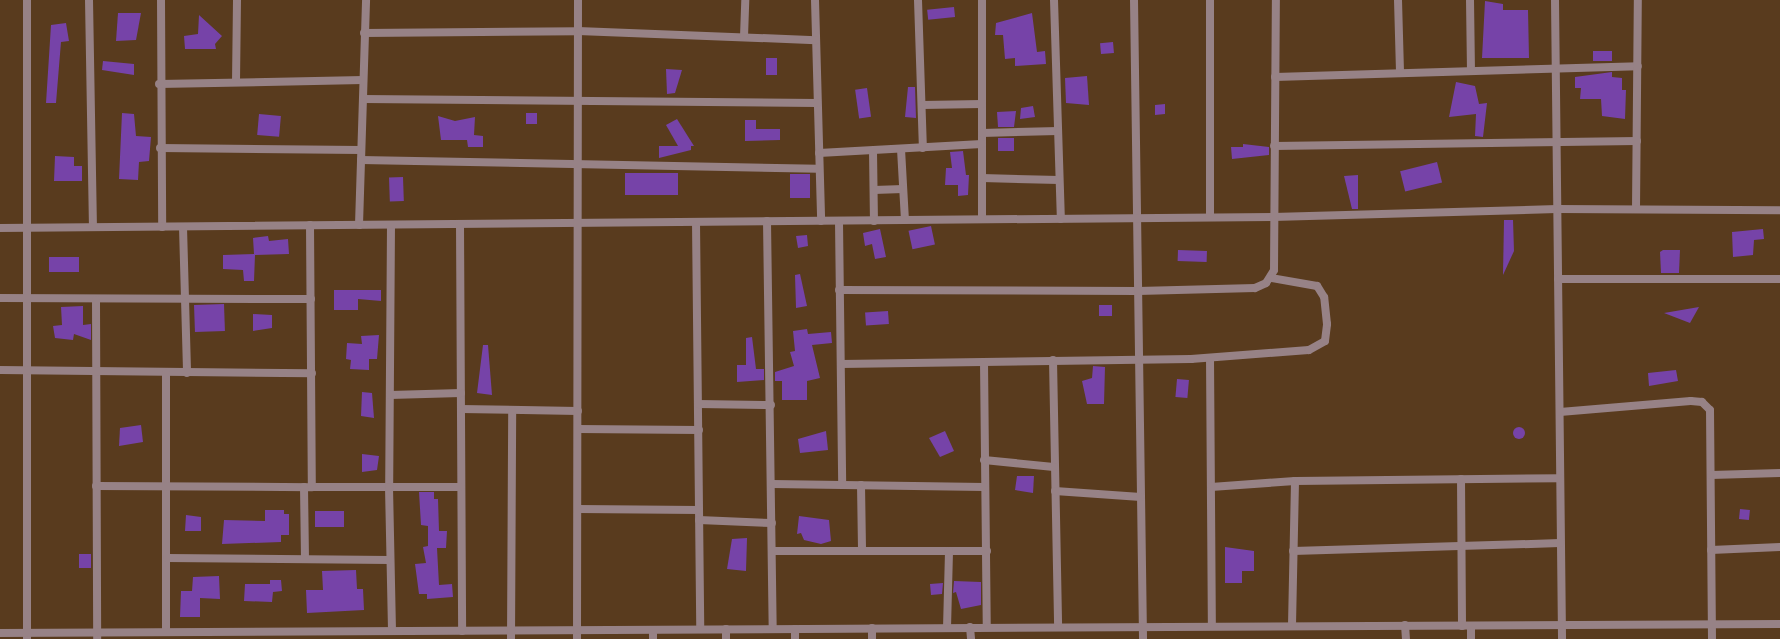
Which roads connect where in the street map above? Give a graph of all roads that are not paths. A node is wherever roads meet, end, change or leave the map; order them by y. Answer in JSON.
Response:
{"nodes":[{"id":1,"x":27,"y":0,"type":"edge"},
{"id":2,"x":89,"y":0,"type":"edge"},
{"id":3,"x":160,"y":0,"type":"edge"},
{"id":4,"x":237,"y":0,"type":"edge"},
{"id":5,"x":366,"y":0,"type":"edge"},
{"id":6,"x":578,"y":0,"type":"edge"},
{"id":7,"x":745,"y":0,"type":"edge"},
{"id":8,"x":815,"y":0,"type":"edge"},
{"id":9,"x":918,"y":0,"type":"edge"},
{"id":10,"x":982,"y":0,"type":"edge"},
{"id":11,"x":1054,"y":0,"type":"edge"},
{"id":12,"x":1134,"y":0,"type":"edge"},
{"id":13,"x":1210,"y":0,"type":"edge"},
{"id":14,"x":1276,"y":0,"type":"edge"},
{"id":15,"x":1398,"y":0,"type":"edge"},
{"id":16,"x":1470,"y":0,"type":"edge"},
{"id":17,"x":1555,"y":0,"type":"edge"},
{"id":18,"x":1638,"y":0,"type":"edge"},
{"id":19,"x":578,"y":31,"type":"junction"},
{"id":20,"x":364,"y":33,"type":"junction"},
{"id":21,"x":744,"y":37,"type":"junction"},
{"id":22,"x":816,"y":40,"type":"junction"},
{"id":23,"x":1638,"y":66,"type":"junction"},
{"id":24,"x":1556,"y":69,"type":"junction"},
{"id":25,"x":1472,"y":71,"type":"junction"},
{"id":26,"x":1400,"y":73,"type":"junction"},
{"id":27,"x":1275,"y":77,"type":"junction"},
{"id":28,"x":363,"y":80,"type":"junction"},
{"id":29,"x":236,"y":82,"type":"junction"},
{"id":30,"x":159,"y":84,"type":"junction"},
{"id":31,"x":363,"y":99,"type":"junction"},
{"id":32,"x":578,"y":100,"type":"junction"},
{"id":33,"x":817,"y":103,"type":"junction"},
{"id":34,"x":982,"y":104,"type":"junction"},
{"id":35,"x":922,"y":105,"type":"junction"},
{"id":36,"x":1058,"y":131,"type":"junction"},
{"id":37,"x":982,"y":133,"type":"junction"},
{"id":38,"x":1557,"y":140,"type":"junction"},
{"id":39,"x":1637,"y":141,"type":"junction"},
{"id":40,"x":982,"y":144,"type":"junction"},
{"id":41,"x":1274,"y":146,"type":"junction"},
{"id":42,"x":160,"y":148,"type":"junction"},
{"id":43,"x":923,"y":148,"type":"junction"},
{"id":44,"x":901,"y":149,"type":"junction"},
{"id":45,"x":361,"y":150,"type":"junction"},
{"id":46,"x":873,"y":151,"type":"junction"},
{"id":47,"x":819,"y":153,"type":"junction"},
{"id":48,"x":361,"y":160,"type":"junction"},
{"id":49,"x":577,"y":162,"type":"junction"},
{"id":50,"x":818,"y":169,"type":"junction"},
{"id":51,"x":982,"y":178,"type":"junction"},
{"id":52,"x":1059,"y":180,"type":"junction"},
{"id":53,"x":903,"y":189,"type":"junction"},
{"id":54,"x":874,"y":190,"type":"junction"},
{"id":55,"x":1558,"y":209,"type":"junction"},
{"id":56,"x":1636,"y":209,"type":"junction"},
{"id":57,"x":1780,"y":210,"type":"edge"},
{"id":58,"x":1210,"y":217,"type":"junction"},
{"id":59,"x":1273,"y":217,"type":"junction"},
{"id":60,"x":1137,"y":218,"type":"junction"},
{"id":61,"x":982,"y":219,"type":"junction"},
{"id":62,"x":1061,"y":219,"type":"junction"},
{"id":63,"x":904,"y":220,"type":"junction"},
{"id":64,"x":767,"y":221,"type":"junction"},
{"id":65,"x":821,"y":221,"type":"junction"},
{"id":66,"x":874,"y":221,"type":"junction"},
{"id":67,"x":696,"y":222,"type":"junction"},
{"id":68,"x":839,"y":222,"type":"junction"},
{"id":69,"x":576,"y":223,"type":"junction"},
{"id":70,"x":460,"y":224,"type":"junction"},
{"id":71,"x":310,"y":225,"type":"junction"},
{"id":72,"x":359,"y":225,"type":"junction"},
{"id":73,"x":391,"y":225,"type":"junction"},
{"id":74,"x":93,"y":227,"type":"junction"},
{"id":75,"x":162,"y":227,"type":"junction"},
{"id":76,"x":183,"y":227,"type":"junction"},
{"id":77,"x":0,"y":228,"type":"edge"},
{"id":78,"x":27,"y":228,"type":"junction"},
{"id":79,"x":1271,"y":278,"type":"junction"},
{"id":80,"x":1558,"y":279,"type":"junction"},
{"id":81,"x":1780,"y":279,"type":"edge"},
{"id":82,"x":839,"y":290,"type":"junction"},
{"id":83,"x":1138,"y":291,"type":"junction"},
{"id":84,"x":0,"y":298,"type":"edge"},
{"id":85,"x":27,"y":298,"type":"junction"},
{"id":86,"x":311,"y":299,"type":"junction"},
{"id":87,"x":96,"y":300,"type":"junction"},
{"id":88,"x":184,"y":300,"type":"junction"},
{"id":89,"x":1210,"y":358,"type":"junction"},
{"id":90,"x":1053,"y":360,"type":"junction"},
{"id":91,"x":1139,"y":361,"type":"junction"},
{"id":92,"x":984,"y":362,"type":"junction"},
{"id":93,"x":841,"y":364,"type":"junction"},
{"id":94,"x":0,"y":370,"type":"edge"},
{"id":95,"x":27,"y":370,"type":"junction"},
{"id":96,"x":96,"y":370,"type":"junction"},
{"id":97,"x":166,"y":372,"type":"junction"},
{"id":98,"x":187,"y":373,"type":"junction"},
{"id":99,"x":312,"y":373,"type":"junction"},
{"id":100,"x":461,"y":393,"type":"junction"},
{"id":101,"x":390,"y":395,"type":"junction"},
{"id":102,"x":698,"y":404,"type":"junction"},
{"id":103,"x":771,"y":404,"type":"junction"},
{"id":104,"x":461,"y":409,"type":"junction"},
{"id":105,"x":512,"y":410,"type":"junction"},
{"id":106,"x":578,"y":411,"type":"junction"},
{"id":107,"x":1560,"y":412,"type":"junction"},
{"id":108,"x":578,"y":429,"type":"junction"},
{"id":109,"x":699,"y":430,"type":"junction"},
{"id":110,"x":984,"y":460,"type":"junction"},
{"id":111,"x":1054,"y":467,"type":"junction"},
{"id":112,"x":1780,"y":473,"type":"edge"},
{"id":113,"x":1711,"y":475,"type":"junction"},
{"id":114,"x":1560,"y":478,"type":"junction"},
{"id":115,"x":1461,"y":479,"type":"junction"},
{"id":116,"x":1295,"y":481,"type":"junction"},
{"id":117,"x":772,"y":484,"type":"junction"},
{"id":118,"x":842,"y":484,"type":"junction"},
{"id":119,"x":861,"y":484,"type":"junction"},
{"id":120,"x":96,"y":486,"type":"junction"},
{"id":121,"x":167,"y":487,"type":"junction"},
{"id":122,"x":308,"y":487,"type":"junction"},
{"id":123,"x":389,"y":487,"type":"junction"},
{"id":124,"x":461,"y":487,"type":"junction"},
{"id":125,"x":984,"y":487,"type":"junction"},
{"id":126,"x":1211,"y":487,"type":"junction"},
{"id":127,"x":1055,"y":491,"type":"junction"},
{"id":128,"x":1141,"y":497,"type":"junction"},
{"id":129,"x":578,"y":509,"type":"junction"},
{"id":130,"x":699,"y":510,"type":"junction"},
{"id":131,"x":700,"y":520,"type":"junction"},
{"id":132,"x":772,"y":523,"type":"junction"},
{"id":133,"x":1560,"y":543,"type":"junction"},
{"id":134,"x":1780,"y":547,"type":"edge"},
{"id":135,"x":1461,"y":548,"type":"junction"},
{"id":136,"x":1711,"y":550,"type":"junction"},
{"id":137,"x":772,"y":551,"type":"junction"},
{"id":138,"x":862,"y":551,"type":"junction"},
{"id":139,"x":949,"y":551,"type":"junction"},
{"id":140,"x":987,"y":551,"type":"junction"},
{"id":141,"x":1293,"y":551,"type":"junction"},
{"id":142,"x":167,"y":558,"type":"junction"},
{"id":143,"x":305,"y":559,"type":"junction"},
{"id":144,"x":390,"y":560,"type":"junction"},
{"id":145,"x":1712,"y":624,"type":"junction"},
{"id":146,"x":1780,"y":624,"type":"edge"},
{"id":147,"x":1212,"y":625,"type":"junction"},
{"id":148,"x":1292,"y":625,"type":"junction"},
{"id":149,"x":1406,"y":625,"type":"junction"},
{"id":150,"x":1562,"y":625,"type":"junction"},
{"id":151,"x":1058,"y":626,"type":"junction"},
{"id":152,"x":1462,"y":626,"type":"junction"},
{"id":153,"x":1471,"y":626,"type":"junction"},
{"id":154,"x":970,"y":627,"type":"junction"},
{"id":155,"x":987,"y":627,"type":"junction"},
{"id":156,"x":1143,"y":627,"type":"junction"},
{"id":157,"x":872,"y":628,"type":"junction"},
{"id":158,"x":947,"y":628,"type":"junction"},
{"id":159,"x":700,"y":629,"type":"junction"},
{"id":160,"x":726,"y":629,"type":"junction"},
{"id":161,"x":773,"y":629,"type":"junction"},
{"id":162,"x":795,"y":629,"type":"junction"},
{"id":163,"x":166,"y":630,"type":"junction"},
{"id":164,"x":511,"y":630,"type":"junction"},
{"id":165,"x":577,"y":630,"type":"junction"},
{"id":166,"x":653,"y":630,"type":"junction"},
{"id":167,"x":392,"y":631,"type":"junction"},
{"id":168,"x":462,"y":631,"type":"junction"},
{"id":169,"x":0,"y":633,"type":"edge"},
{"id":170,"x":97,"y":635,"type":"edge"},
{"id":171,"x":294,"y":635,"type":"edge"},
{"id":172,"x":363,"y":635,"type":"edge"},
{"id":173,"x":430,"y":635,"type":"edge"},
{"id":174,"x":27,"y":636,"type":"edge"},
{"id":175,"x":511,"y":639,"type":"edge"},
{"id":176,"x":577,"y":639,"type":"edge"},
{"id":177,"x":653,"y":639,"type":"edge"},
{"id":178,"x":726,"y":639,"type":"edge"},
{"id":179,"x":795,"y":639,"type":"edge"},
{"id":180,"x":872,"y":639,"type":"edge"},
{"id":181,"x":971,"y":639,"type":"edge"},
{"id":182,"x":1143,"y":639,"type":"edge"},
{"id":183,"x":1406,"y":639,"type":"edge"},
{"id":184,"x":1471,"y":639,"type":"edge"},
{"id":185,"x":1562,"y":639,"type":"edge"},
{"id":186,"x":1712,"y":639,"type":"edge"}],
"edges":[{"from":1,"to":78,"type":"street"},
{"from":2,"to":74,"type":"street"},
{"from":3,"to":30,"type":"street"},
{"from":4,"to":29,"type":"street"},
{"from":5,"to":20,"type":"street"},
{"from":6,"to":19,"type":"street"},
{"from":7,"to":21,"type":"street"},
{"from":8,"to":22,"type":"street"},
{"from":9,"to":35,"type":"street"},
{"from":10,"to":34,"type":"street"},
{"from":11,"to":36,"type":"street"},
{"from":12,"to":60,"type":"street"},
{"from":13,"to":58,"type":"street"},
{"from":14,"to":27,"type":"street"},
{"from":15,"to":26,"type":"street"},
{"from":16,"to":25,"type":"street"},
{"from":17,"to":24,"type":"street"},
{"from":18,"to":23,"type":"street"},
{"from":19,"to":20,"type":"street"},
{"from":19,"to":21,"type":"street"},
{"from":19,"to":32,"type":"street"},
{"from":20,"to":28,"type":"street"},
{"from":21,"to":22,"type":"street"},
{"from":22,"to":33,"type":"street"},
{"from":23,"to":24,"type":"street"},
{"from":23,"to":39,"type":"street"},
{"from":24,"to":25,"type":"street"},
{"from":24,"to":38,"type":"street"},
{"from":25,"to":26,"type":"street"},
{"from":26,"to":27,"type":"street"},
{"from":27,"to":41,"type":"street"},
{"from":28,"to":29,"type":"street"},
{"from":28,"to":31,"type":"street"},
{"from":29,"to":30,"type":"street"},
{"from":30,"to":42,"type":"street"},
{"from":31,"to":32,"type":"street"},
{"from":31,"to":45,"type":"street"},
{"from":32,"to":33,"type":"street"},
{"from":32,"to":49,"type":"street"},
{"from":33,"to":47,"type":"street"},
{"from":34,"to":35,"type":"street"},
{"from":34,"to":37,"type":"street"},
{"from":35,"to":43,"type":"street"},
{"from":36,"to":37,"type":"street"},
{"from":36,"to":52,"type":"street"},
{"from":37,"to":40,"type":"street"},
{"from":38,"to":39,"type":"street"},
{"from":38,"to":41,"type":"street"},
{"from":38,"to":55,"type":"street"},
{"from":39,"to":56,"type":"street"},
{"from":40,"to":43,"type":"street"},
{"from":40,"to":51,"type":"street"},
{"from":41,"to":59,"type":"street"},
{"from":42,"to":45,"type":"street"},
{"from":42,"to":75,"type":"street"},
{"from":43,"to":44,"type":"street"},
{"from":44,"to":46,"type":"street"},
{"from":44,"to":53,"type":"street"},
{"from":45,"to":48,"type":"street"},
{"from":46,"to":47,"type":"street"},
{"from":46,"to":54,"type":"street"},
{"from":47,"to":50,"type":"street"},
{"from":48,"to":49,"type":"street"},
{"from":48,"to":72,"type":"street"},
{"from":49,"to":50,"type":"street"},
{"from":49,"to":69,"type":"street"},
{"from":50,"to":65,"type":"street"},
{"from":51,"to":52,"type":"street"},
{"from":51,"to":61,"type":"street"},
{"from":52,"to":62,"type":"street"},
{"from":53,"to":54,"type":"street"},
{"from":53,"to":63,"type":"street"},
{"from":54,"to":66,"type":"street"},
{"from":55,"to":56,"type":"street"},
{"from":55,"to":59,"type":"street"},
{"from":55,"to":80,"type":"street"},
{"from":56,"to":57,"type":"street"},
{"from":58,"to":59,"type":"street"},
{"from":58,"to":60,"type":"street"},
{"from":59,"to":79,"type":"street"},
{"from":60,"to":62,"type":"street"},
{"from":60,"to":83,"type":"street"},
{"from":61,"to":62,"type":"street"},
{"from":61,"to":63,"type":"street"},
{"from":63,"to":66,"type":"street"},
{"from":64,"to":65,"type":"street"},
{"from":64,"to":67,"type":"street"},
{"from":64,"to":103,"type":"street"},
{"from":65,"to":68,"type":"street"},
{"from":66,"to":68,"type":"street"},
{"from":67,"to":69,"type":"street"},
{"from":67,"to":102,"type":"street"},
{"from":68,"to":82,"type":"street"},
{"from":69,"to":70,"type":"street"},
{"from":69,"to":106,"type":"street"},
{"from":70,"to":73,"type":"street"},
{"from":70,"to":100,"type":"street"},
{"from":71,"to":72,"type":"street"},
{"from":71,"to":76,"type":"street"},
{"from":71,"to":86,"type":"street"},
{"from":72,"to":73,"type":"street"},
{"from":73,"to":101,"type":"street"},
{"from":74,"to":75,"type":"street"},
{"from":74,"to":78,"type":"street"},
{"from":75,"to":76,"type":"street"},
{"from":76,"to":88,"type":"street"},
{"from":77,"to":78,"type":"street"},
{"from":78,"to":85,"type":"street"},
{"from":79,"to":83,"type":"street"},
{"from":79,"to":89,"type":"street"},
{"from":80,"to":81,"type":"street"},
{"from":80,"to":107,"type":"street"},
{"from":82,"to":83,"type":"street"},
{"from":82,"to":93,"type":"street"},
{"from":83,"to":91,"type":"street"},
{"from":84,"to":85,"type":"street"},
{"from":85,"to":87,"type":"street"},
{"from":85,"to":95,"type":"street"},
{"from":86,"to":88,"type":"street"},
{"from":86,"to":99,"type":"street"},
{"from":87,"to":88,"type":"street"},
{"from":87,"to":96,"type":"street"},
{"from":88,"to":98,"type":"street"},
{"from":89,"to":91,"type":"street"},
{"from":89,"to":126,"type":"street"},
{"from":90,"to":91,"type":"street"},
{"from":90,"to":92,"type":"street"},
{"from":90,"to":111,"type":"street"},
{"from":91,"to":128,"type":"street"},
{"from":92,"to":93,"type":"street"},
{"from":92,"to":110,"type":"street"},
{"from":93,"to":118,"type":"street"},
{"from":94,"to":95,"type":"street"},
{"from":95,"to":96,"type":"street"},
{"from":95,"to":174,"type":"street"},
{"from":96,"to":97,"type":"street"},
{"from":96,"to":120,"type":"street"},
{"from":97,"to":98,"type":"street"},
{"from":97,"to":121,"type":"street"},
{"from":98,"to":99,"type":"street"},
{"from":99,"to":122,"type":"street"},
{"from":100,"to":101,"type":"street"},
{"from":100,"to":104,"type":"street"},
{"from":101,"to":123,"type":"street"},
{"from":102,"to":103,"type":"street"},
{"from":102,"to":109,"type":"street"},
{"from":103,"to":117,"type":"street"},
{"from":104,"to":105,"type":"street"},
{"from":104,"to":124,"type":"street"},
{"from":105,"to":106,"type":"street"},
{"from":105,"to":164,"type":"street"},
{"from":106,"to":108,"type":"street"},
{"from":107,"to":113,"type":"street"},
{"from":107,"to":114,"type":"street"},
{"from":108,"to":109,"type":"street"},
{"from":108,"to":129,"type":"street"},
{"from":109,"to":130,"type":"street"},
{"from":110,"to":111,"type":"street"},
{"from":110,"to":125,"type":"street"},
{"from":111,"to":127,"type":"street"},
{"from":112,"to":113,"type":"street"},
{"from":113,"to":136,"type":"street"},
{"from":114,"to":115,"type":"street"},
{"from":114,"to":133,"type":"street"},
{"from":115,"to":116,"type":"street"},
{"from":115,"to":135,"type":"street"},
{"from":116,"to":126,"type":"street"},
{"from":116,"to":141,"type":"street"},
{"from":117,"to":118,"type":"street"},
{"from":117,"to":132,"type":"street"},
{"from":118,"to":119,"type":"street"},
{"from":119,"to":125,"type":"street"},
{"from":119,"to":138,"type":"street"},
{"from":120,"to":121,"type":"street"},
{"from":120,"to":170,"type":"street"},
{"from":121,"to":122,"type":"street"},
{"from":121,"to":142,"type":"street"},
{"from":122,"to":123,"type":"street"},
{"from":122,"to":143,"type":"street"},
{"from":123,"to":124,"type":"street"},
{"from":123,"to":144,"type":"street"},
{"from":124,"to":168,"type":"street"},
{"from":125,"to":140,"type":"street"},
{"from":126,"to":147,"type":"street"},
{"from":127,"to":128,"type":"street"},
{"from":127,"to":151,"type":"street"},
{"from":128,"to":156,"type":"street"},
{"from":129,"to":130,"type":"street"},
{"from":129,"to":165,"type":"street"},
{"from":130,"to":131,"type":"street"},
{"from":131,"to":132,"type":"street"},
{"from":131,"to":159,"type":"street"},
{"from":132,"to":137,"type":"street"},
{"from":133,"to":135,"type":"street"},
{"from":133,"to":150,"type":"street"},
{"from":134,"to":136,"type":"street"},
{"from":135,"to":141,"type":"street"},
{"from":135,"to":152,"type":"street"},
{"from":136,"to":145,"type":"street"},
{"from":137,"to":138,"type":"street"},
{"from":137,"to":161,"type":"street"},
{"from":138,"to":139,"type":"street"},
{"from":139,"to":140,"type":"street"},
{"from":139,"to":158,"type":"street"},
{"from":140,"to":155,"type":"street"},
{"from":141,"to":148,"type":"street"},
{"from":142,"to":143,"type":"street"},
{"from":142,"to":163,"type":"street"},
{"from":143,"to":144,"type":"street"},
{"from":144,"to":167,"type":"street"},
{"from":145,"to":146,"type":"street"},
{"from":145,"to":150,"type":"street"},
{"from":145,"to":186,"type":"street"},
{"from":147,"to":148,"type":"street"},
{"from":147,"to":156,"type":"street"},
{"from":148,"to":149,"type":"street"},
{"from":149,"to":152,"type":"street"},
{"from":149,"to":183,"type":"street"},
{"from":150,"to":153,"type":"street"},
{"from":150,"to":185,"type":"street"},
{"from":151,"to":155,"type":"street"},
{"from":151,"to":156,"type":"street"},
{"from":152,"to":153,"type":"street"},
{"from":153,"to":184,"type":"street"},
{"from":154,"to":155,"type":"street"},
{"from":154,"to":158,"type":"street"},
{"from":154,"to":181,"type":"street"},
{"from":156,"to":182,"type":"street"},
{"from":157,"to":158,"type":"street"},
{"from":157,"to":162,"type":"street"},
{"from":157,"to":180,"type":"street"},
{"from":159,"to":160,"type":"street"},
{"from":159,"to":166,"type":"street"},
{"from":160,"to":161,"type":"street"},
{"from":160,"to":178,"type":"street"},
{"from":161,"to":162,"type":"street"},
{"from":162,"to":179,"type":"street"},
{"from":163,"to":170,"type":"street"},
{"from":163,"to":171,"type":"street"},
{"from":164,"to":165,"type":"street"},
{"from":164,"to":168,"type":"street"},
{"from":164,"to":175,"type":"street"},
{"from":165,"to":166,"type":"street"},
{"from":165,"to":176,"type":"street"},
{"from":166,"to":177,"type":"street"},
{"from":167,"to":172,"type":"street"},
{"from":167,"to":173,"type":"street"},
{"from":168,"to":173,"type":"street"},
{"from":169,"to":174,"type":"street"},
{"from":170,"to":174,"type":"street"},
{"from":171,"to":172,"type":"street"}]}
